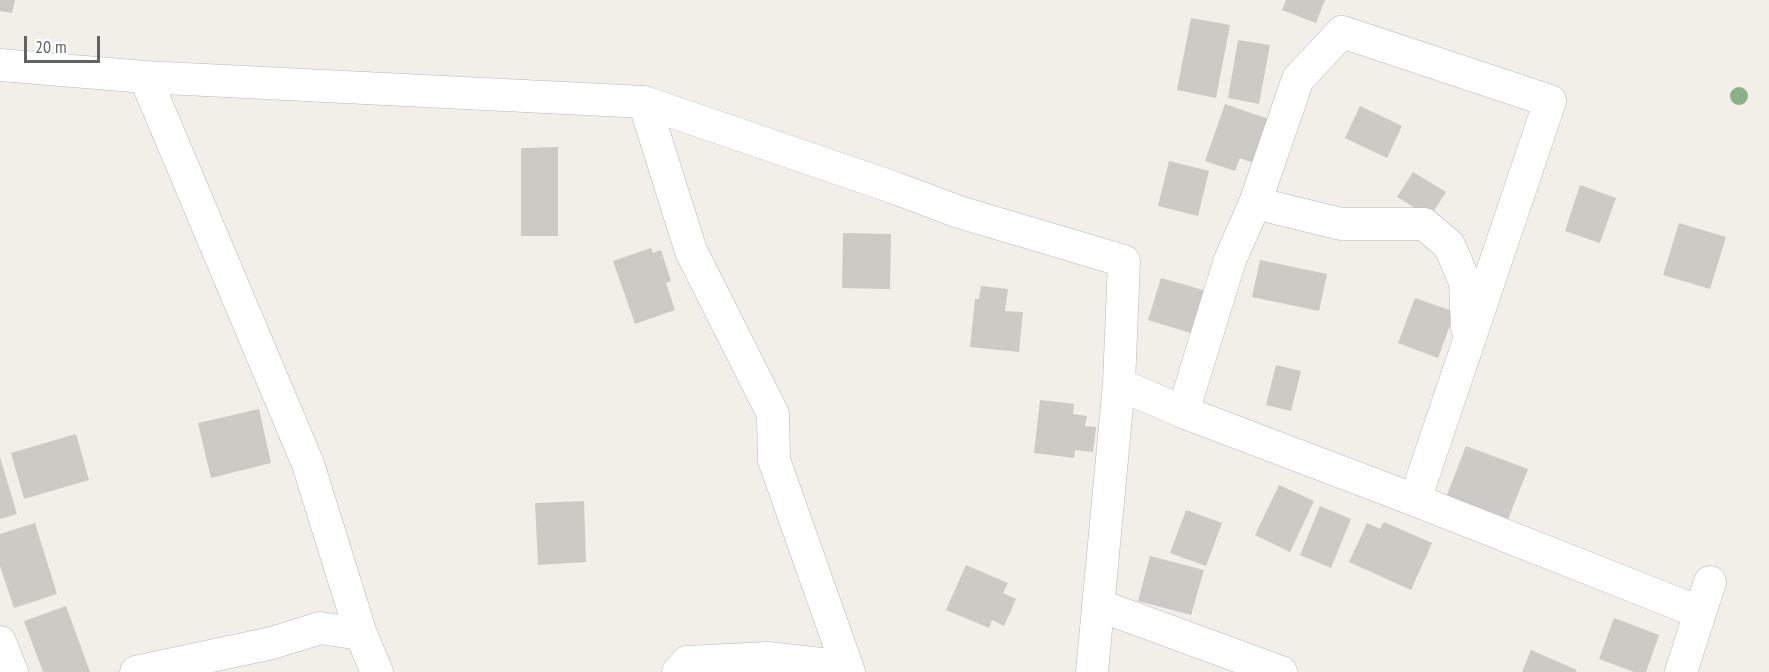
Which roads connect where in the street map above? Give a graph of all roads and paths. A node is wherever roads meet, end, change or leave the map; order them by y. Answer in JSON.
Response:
{"nodes":[{"id":1,"x":0,"y":65,"type":"edge"},
{"id":2,"x":145,"y":77,"type":"junction"},
{"id":3,"x":644,"y":102,"type":"junction"},
{"id":4,"x":1255,"y":203,"type":"junction"},
{"id":5,"x":1468,"y":344,"type":"junction"},
{"id":6,"x":1119,"y":384,"type":"junction"},
{"id":7,"x":1183,"y":412,"type":"junction"},
{"id":8,"x":1415,"y":500,"type":"junction"},
{"id":9,"x":1710,"y":582,"type":"dead end"},
{"id":10,"x":1098,"y":605,"type":"junction"},
{"id":11,"x":1699,"y":612,"type":"junction"},
{"id":12,"x":361,"y":634,"type":"junction"},
{"id":13,"x":0,"y":642,"type":"edge"},
{"id":14,"x":847,"y":670,"type":"edge"},
{"id":15,"x":12,"y":672,"type":"edge"},
{"id":16,"x":136,"y":672,"type":"edge"},
{"id":17,"x":377,"y":672,"type":"edge"},
{"id":18,"x":678,"y":672,"type":"edge"},
{"id":19,"x":1092,"y":672,"type":"edge"},
{"id":20,"x":1281,"y":672,"type":"edge"},
{"id":21,"x":1681,"y":672,"type":"edge"}],
"edges":[{"from":1,"to":2,"type":"street"},
{"from":2,"to":3,"type":"street"},
{"from":2,"to":12,"type":"street"},
{"from":3,"to":6,"type":"street"},
{"from":3,"to":14,"type":"street"},
{"from":4,"to":5,"type":"street"},
{"from":4,"to":5,"type":"street"},
{"from":4,"to":7,"type":"street"},
{"from":5,"to":8,"type":"street"},
{"from":6,"to":7,"type":"street"},
{"from":6,"to":10,"type":"street"},
{"from":7,"to":8,"type":"street"},
{"from":8,"to":11,"type":"street"},
{"from":9,"to":11,"type":"street"},
{"from":10,"to":19,"type":"street"},
{"from":10,"to":20,"type":"street"},
{"from":11,"to":21,"type":"street"},
{"from":12,"to":16,"type":"street"},
{"from":12,"to":17,"type":"street"},
{"from":13,"to":15,"type":"street"},
{"from":14,"to":18,"type":"street"}]}
